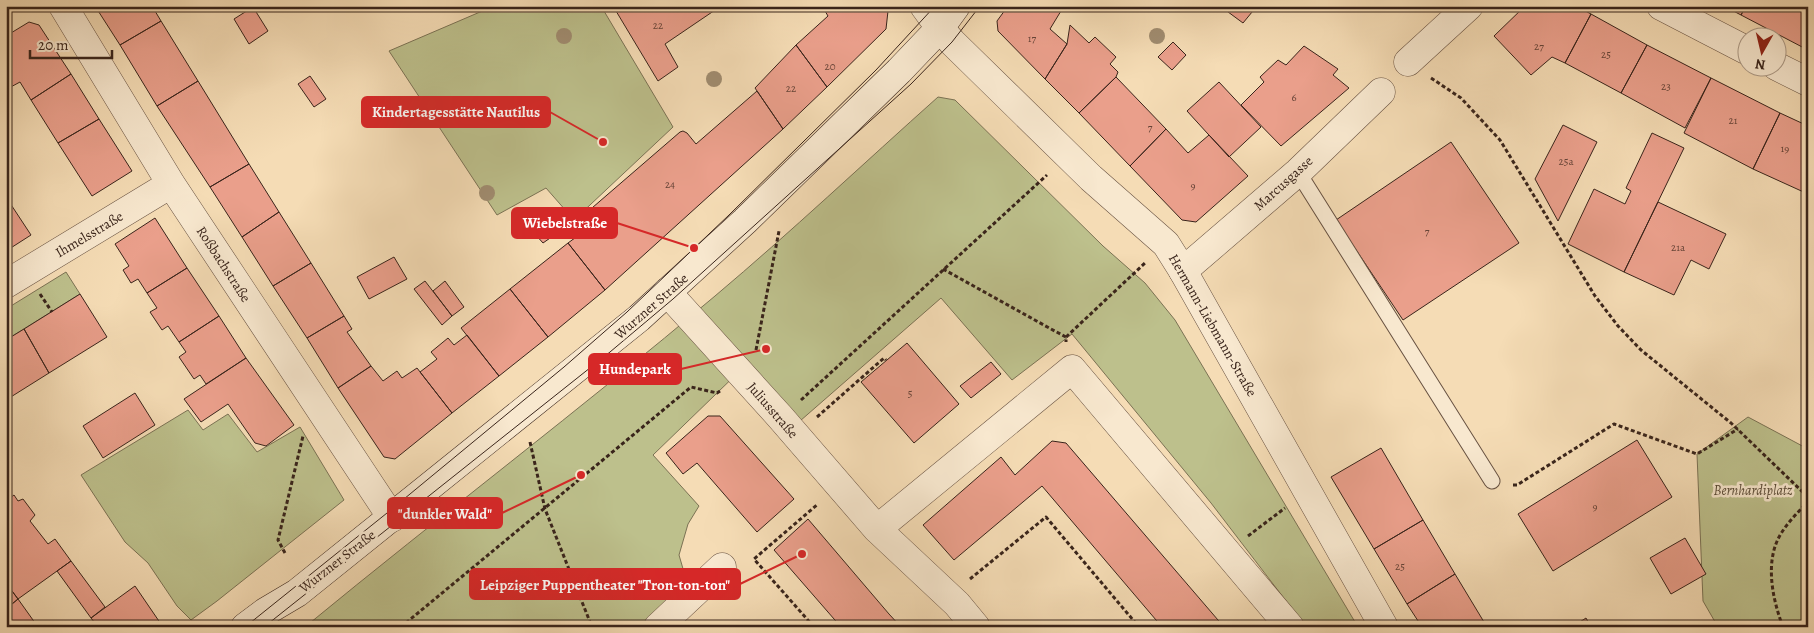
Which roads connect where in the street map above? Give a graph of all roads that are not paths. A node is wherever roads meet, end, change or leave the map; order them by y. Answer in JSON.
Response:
{"nodes":[{"id":1,"x":64,"y":6,"type":"edge"},
{"id":2,"x":924,"y":6,"type":"edge"},
{"id":3,"x":956,"y":6,"type":"edge"},
{"id":4,"x":1469,"y":6,"type":"edge"},
{"id":5,"x":1661,"y":6,"type":"edge"},
{"id":6,"x":940,"y":28,"type":"junction"},
{"id":7,"x":1736,"y":45,"type":"edge"},
{"id":8,"x":1408,"y":62,"type":"road end"},
{"id":9,"x":1786,"y":71,"type":"edge"},
{"id":10,"x":1808,"y":82,"type":"edge"},
{"id":11,"x":1381,"y":92,"type":"dead end"},
{"id":12,"x":1298,"y":172,"type":"junction"},
{"id":13,"x":171,"y":184,"type":"junction"},
{"id":14,"x":1183,"y":271,"type":"junction"},
{"id":15,"x":6,"y":284,"type":"edge"},
{"id":16,"x":667,"y":292,"type":"junction"},
{"id":17,"x":1492,"y":481,"type":"road end"},
{"id":18,"x":392,"y":518,"type":"junction"},
{"id":19,"x":877,"y":529,"type":"junction"},
{"id":20,"x":722,"y":567,"type":"dead end"},
{"id":21,"x":245,"y":627,"type":"edge"},
{"id":22,"x":658,"y":627,"type":"edge"},
{"id":23,"x":976,"y":627,"type":"edge"},
{"id":24,"x":1290,"y":627,"type":"edge"},
{"id":25,"x":1384,"y":627,"type":"edge"}],
"edges":[{"from":1,"to":13,"type":"street","name":"Roßbachstraße"},
{"from":2,"to":6,"type":"street","name":"Hermann-Liebmann-Straße"},
{"from":3,"to":6,"type":"street","name":"Wurzner Straße"},
{"from":4,"to":8,"type":"street"},
{"from":5,"to":7,"type":"street"},
{"from":6,"to":14,"type":"street","name":"Hermann-Liebmann-Straße"},
{"from":6,"to":16,"type":"street","name":"Wurzner Straße"},
{"from":9,"to":10,"type":"street"},
{"from":11,"to":12,"type":"street","name":"Marcusgasse"},
{"from":12,"to":14,"type":"street","name":"Marcusgasse"},
{"from":12,"to":17,"type":"lane"},
{"from":13,"to":15,"type":"street","name":"Ihmelsstraße"},
{"from":13,"to":18,"type":"street","name":"Roßbachstraße"},
{"from":14,"to":25,"type":"street","name":"Hermann-Liebmann-Straße"},
{"from":16,"to":18,"type":"street","name":"Wurzner Straße"},
{"from":16,"to":19,"type":"street","name":"Juliusstraße"},
{"from":18,"to":21,"type":"street","name":"Wurzner Straße"},
{"from":19,"to":23,"type":"street","name":"Juliusstraße"},
{"from":19,"to":24,"type":"street"},
{"from":20,"to":22,"type":"street"}]}
